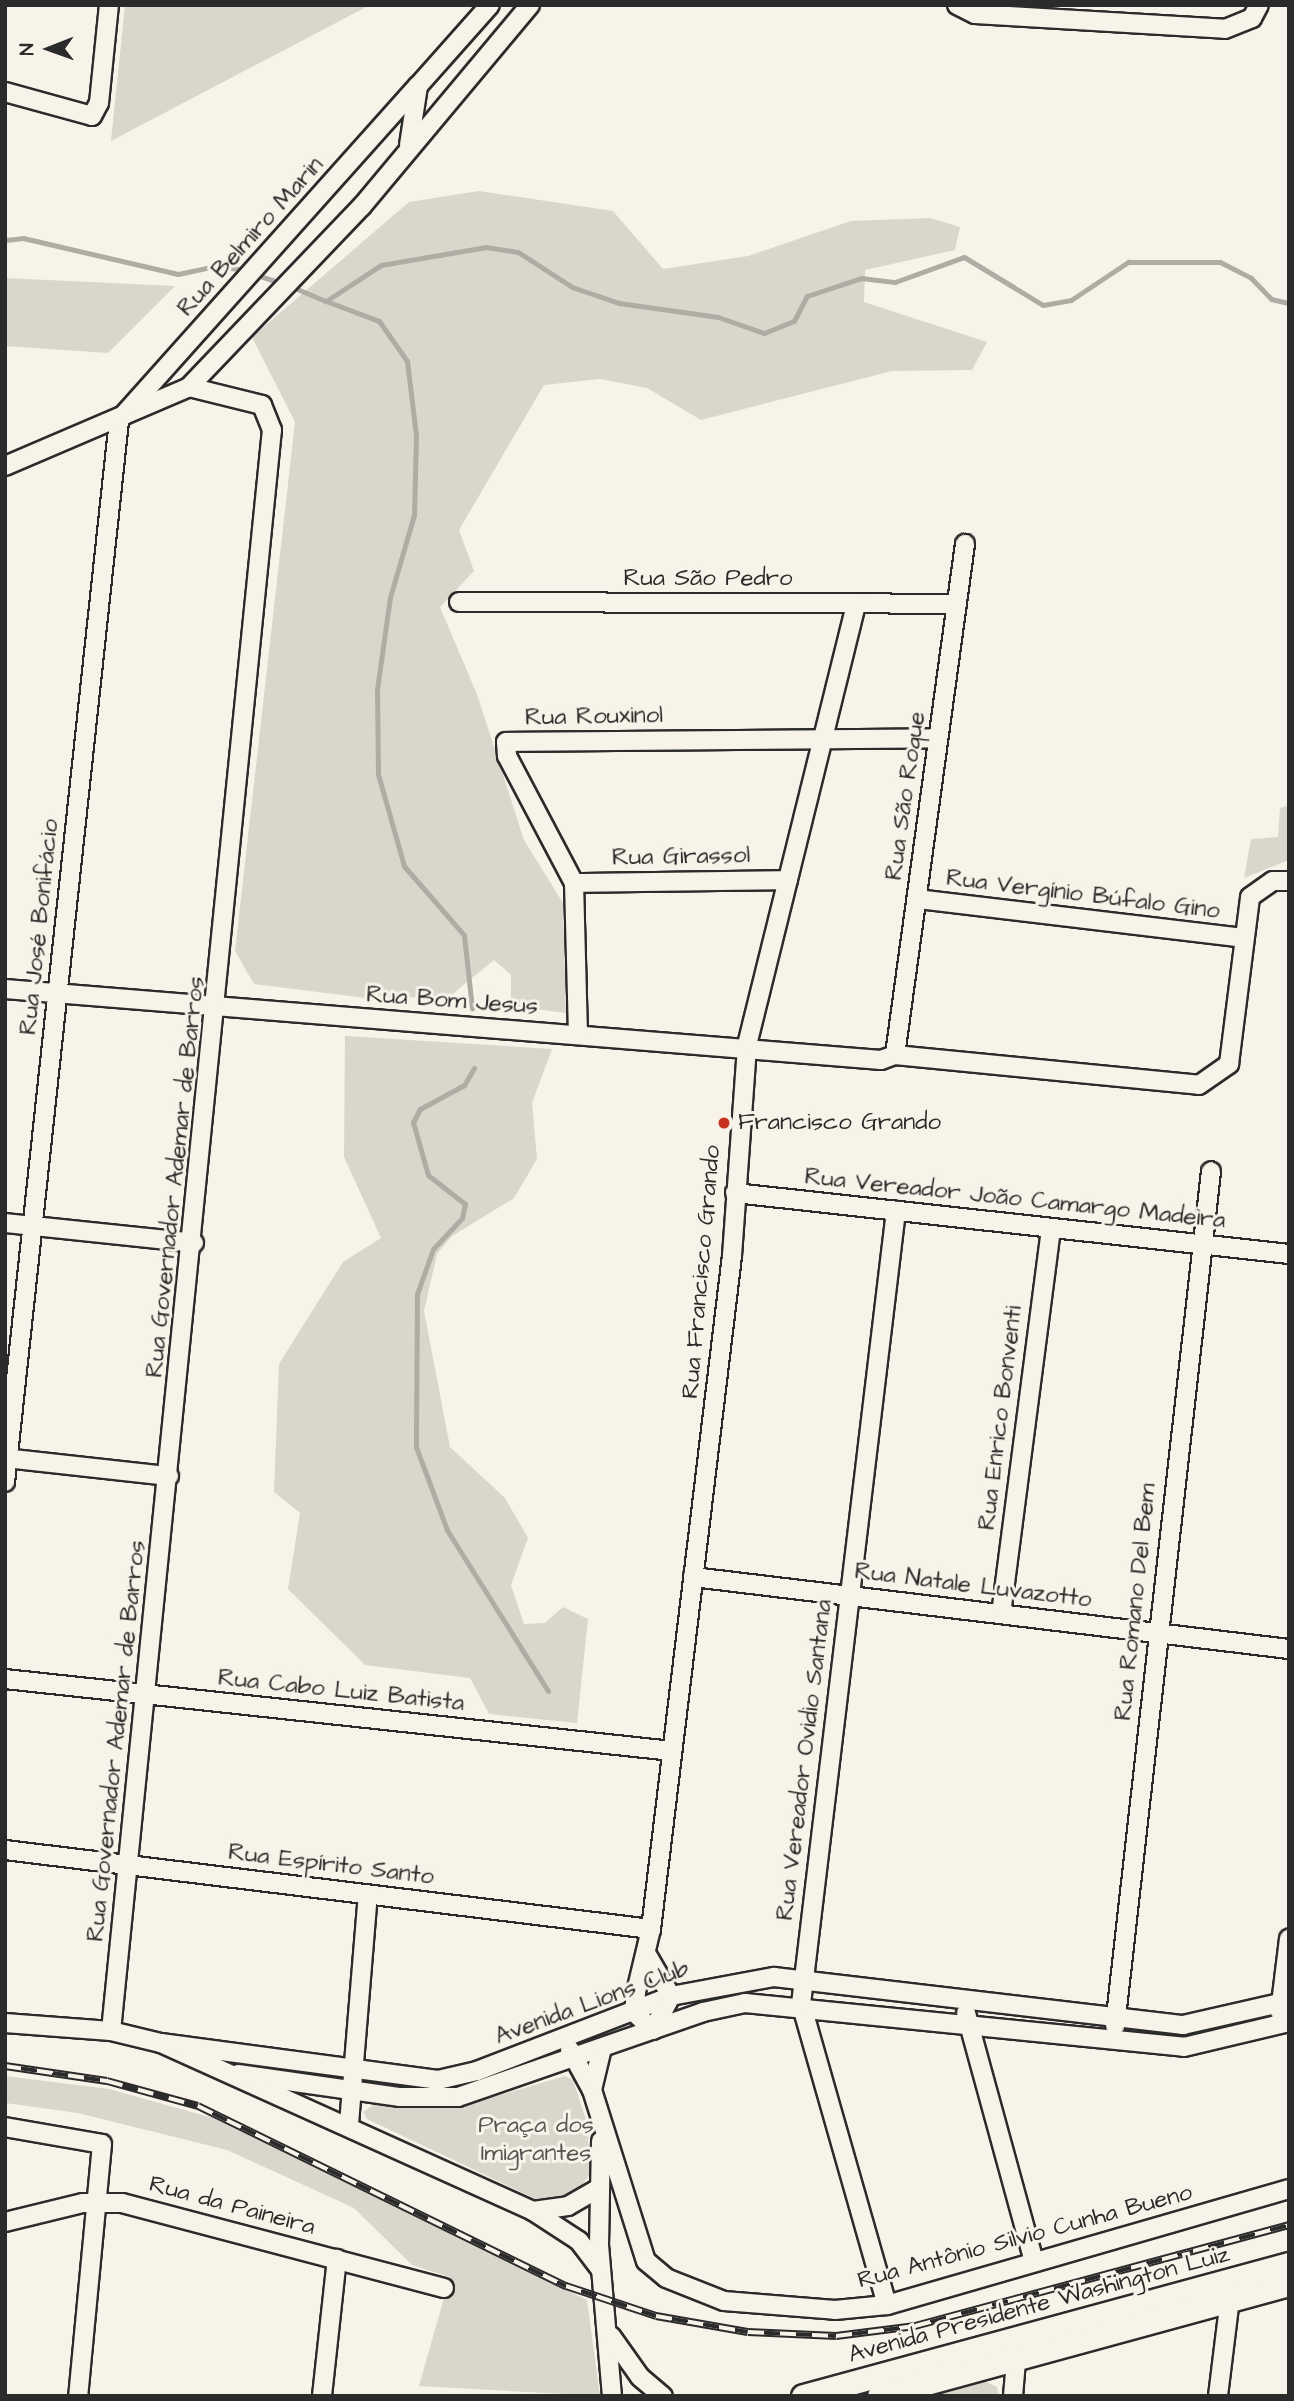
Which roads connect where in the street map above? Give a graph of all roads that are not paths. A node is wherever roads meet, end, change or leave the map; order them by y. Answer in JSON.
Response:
{"nodes":[{"id":1,"x":109,"y":5,"type":"edge"},
{"id":2,"x":490,"y":5,"type":"edge"},
{"id":3,"x":530,"y":5,"type":"edge"},
{"id":4,"x":957,"y":5,"type":"edge"},
{"id":5,"x":1259,"y":5,"type":"edge"},
{"id":6,"x":978,"y":9,"type":"edge"},
{"id":7,"x":418,"y":86,"type":"junction"},
{"id":8,"x":5,"y":92,"type":"edge"},
{"id":9,"x":409,"y":147,"type":"junction"},
{"id":10,"x":189,"y":387,"type":"junction"},
{"id":11,"x":118,"y":420,"type":"junction"},
{"id":12,"x":5,"y":466,"type":"edge"},
{"id":13,"x":965,"y":544,"type":"dead end"},
{"id":14,"x":459,"y":602,"type":"dead end"},
{"id":15,"x":856,"y":604,"type":"junction"},
{"id":16,"x":957,"y":604,"type":"junction"},
{"id":17,"x":938,"y":738,"type":"junction"},
{"id":18,"x":822,"y":740,"type":"junction"},
{"id":19,"x":788,"y":880,"type":"junction"},
{"id":20,"x":1289,"y":881,"type":"edge"},
{"id":21,"x":574,"y":883,"type":"junction"},
{"id":22,"x":917,"y":900,"type":"junction"},
{"id":23,"x":1243,"y":938,"type":"junction"},
{"id":24,"x":5,"y":989,"type":"edge"},
{"id":25,"x":57,"y":995,"type":"junction"},
{"id":26,"x":219,"y":1008,"type":"junction"},
{"id":27,"x":578,"y":1035,"type":"junction"},
{"id":28,"x":747,"y":1045,"type":"junction"},
{"id":29,"x":895,"y":1055,"type":"junction"},
{"id":30,"x":1211,"y":1171,"type":"dead end"},
{"id":31,"x":735,"y":1193,"type":"junction"},
{"id":32,"x":896,"y":1211,"type":"junction"},
{"id":33,"x":5,"y":1223,"type":"edge"},
{"id":34,"x":33,"y":1226,"type":"junction"},
{"id":35,"x":1051,"y":1228,"type":"junction"},
{"id":36,"x":194,"y":1243,"type":"junction"},
{"id":37,"x":1203,"y":1245,"type":"junction"},
{"id":38,"x":1289,"y":1254,"type":"edge"},
{"id":39,"x":7,"y":1458,"type":"edge"},
{"id":40,"x":169,"y":1476,"type":"junction"},
{"id":41,"x":5,"y":1482,"type":"edge"},
{"id":42,"x":694,"y":1577,"type":"junction"},
{"id":43,"x":850,"y":1596,"type":"junction"},
{"id":44,"x":1001,"y":1614,"type":"junction"},
{"id":45,"x":1156,"y":1633,"type":"junction"},
{"id":46,"x":1289,"y":1649,"type":"edge"},
{"id":47,"x":5,"y":1679,"type":"edge"},
{"id":48,"x":146,"y":1695,"type":"junction"},
{"id":49,"x":672,"y":1751,"type":"junction"},
{"id":50,"x":5,"y":1850,"type":"edge"},
{"id":51,"x":128,"y":1865,"type":"junction"},
{"id":52,"x":368,"y":1895,"type":"junction"},
{"id":53,"x":651,"y":1930,"type":"junction"},
{"id":54,"x":1289,"y":1940,"type":"edge"},
{"id":55,"x":646,"y":1954,"type":"junction"},
{"id":56,"x":803,"y":1979,"type":"junction"},
{"id":57,"x":671,"y":1996,"type":"junction"},
{"id":58,"x":968,"y":1997,"type":"junction"},
{"id":59,"x":1285,"y":2002,"type":"edge"},
{"id":60,"x":801,"y":2004,"type":"junction"},
{"id":61,"x":634,"y":2012,"type":"junction"},
{"id":62,"x":1116,"y":2015,"type":"junction"},
{"id":63,"x":965,"y":2021,"type":"junction"},
{"id":64,"x":5,"y":2023,"type":"edge"},
{"id":65,"x":1283,"y":2024,"type":"edge"},
{"id":66,"x":653,"y":2030,"type":"junction"},
{"id":67,"x":111,"y":2031,"type":"junction"},
{"id":68,"x":1113,"y":2039,"type":"junction"},
{"id":69,"x":560,"y":2041,"type":"junction"},
{"id":70,"x":161,"y":2043,"type":"junction"},
{"id":71,"x":602,"y":2048,"type":"junction"},
{"id":72,"x":575,"y":2059,"type":"junction"},
{"id":73,"x":354,"y":2070,"type":"junction"},
{"id":74,"x":238,"y":2074,"type":"junction"},
{"id":75,"x":352,"y":2090,"type":"junction"},
{"id":76,"x":592,"y":2090,"type":"junction"},
{"id":77,"x":349,"y":2124,"type":"junction"},
{"id":78,"x":5,"y":2127,"type":"edge"},
{"id":79,"x":602,"y":2134,"type":"junction"},
{"id":80,"x":1289,"y":2189,"type":"edge"},
{"id":81,"x":599,"y":2195,"type":"junction"},
{"id":82,"x":97,"y":2202,"type":"junction"},
{"id":83,"x":533,"y":2211,"type":"junction"},
{"id":84,"x":629,"y":2211,"type":"junction"},
{"id":85,"x":5,"y":2222,"type":"edge"},
{"id":86,"x":337,"y":2259,"type":"junction"},
{"id":87,"x":1034,"y":2262,"type":"junction"},
{"id":88,"x":1289,"y":2264,"type":"edge"},
{"id":89,"x":600,"y":2269,"type":"junction"},
{"id":90,"x":1289,"y":2284,"type":"edge"},
{"id":91,"x":444,"y":2288,"type":"dead end"},
{"id":92,"x":1231,"y":2289,"type":"junction"},
{"id":93,"x":887,"y":2305,"type":"junction"},
{"id":94,"x":609,"y":2333,"type":"junction"},
{"id":95,"x":1017,"y":2350,"type":"junction"},
{"id":96,"x":78,"y":2396,"type":"edge"},
{"id":97,"x":322,"y":2396,"type":"edge"},
{"id":98,"x":612,"y":2396,"type":"edge"},
{"id":99,"x":663,"y":2396,"type":"edge"},
{"id":100,"x":803,"y":2396,"type":"edge"},
{"id":101,"x":879,"y":2396,"type":"edge"},
{"id":102,"x":1013,"y":2396,"type":"edge"},
{"id":103,"x":1218,"y":2396,"type":"edge"}],
"edges":[{"from":1,"to":8,"type":"street"},
{"from":2,"to":7,"type":"street","name":"Rua Belmiro Marin"},
{"from":3,"to":9,"type":"street"},
{"from":4,"to":6,"type":"street"},
{"from":5,"to":6,"type":"street"},
{"from":7,"to":9,"type":"street"},
{"from":7,"to":11,"type":"street","name":"Rua Belmiro Marin"},
{"from":9,"to":10,"type":"street"},
{"from":10,"to":11,"type":"street"},
{"from":10,"to":26,"type":"street","name":"Rua Governador Ademar de Barros"},
{"from":11,"to":12,"type":"street"},
{"from":11,"to":25,"type":"street","name":"Rua José Bonifácio"},
{"from":13,"to":16,"type":"street","name":"Rua São Roque"},
{"from":14,"to":15,"type":"street","name":"Rua São Pedro"},
{"from":15,"to":16,"type":"street","name":"Rua São Pedro"},
{"from":15,"to":18,"type":"street","name":"Rua Francisco Grando"},
{"from":16,"to":17,"type":"street","name":"Rua São Roque"},
{"from":17,"to":18,"type":"street"},
{"from":17,"to":22,"type":"street","name":"Rua São Roque"},
{"from":18,"to":19,"type":"street","name":"Rua Francisco Grando"},
{"from":18,"to":21,"type":"street","name":"Rua Rouxinol"},
{"from":19,"to":21,"type":"street","name":"Rua Girassol"},
{"from":19,"to":28,"type":"street","name":"Rua Francisco Grando"},
{"from":20,"to":23,"type":"street","name":"Rua Bom Jesus"},
{"from":21,"to":27,"type":"street","name":"Rua Rouxinol"},
{"from":22,"to":23,"type":"street","name":"Rua Vergínio Búfalo Gino"},
{"from":22,"to":29,"type":"street","name":"Rua São Roque"},
{"from":23,"to":29,"type":"street","name":"Rua Bom Jesus"},
{"from":24,"to":25,"type":"street","name":"Rua Bom Jesus"},
{"from":25,"to":26,"type":"street","name":"Rua Bom Jesus"},
{"from":25,"to":34,"type":"street","name":"Rua José Bonifácio"},
{"from":26,"to":27,"type":"street","name":"Rua Bom Jesus"},
{"from":26,"to":36,"type":"street","name":"Rua Governador Ademar de Barros"},
{"from":27,"to":28,"type":"street","name":"Rua Bom Jesus"},
{"from":28,"to":29,"type":"street","name":"Rua Bom Jesus"},
{"from":28,"to":31,"type":"street","name":"Rua Francisco Grando"},
{"from":30,"to":37,"type":"street","name":"Rua Romano Del Bem"},
{"from":31,"to":32,"type":"street","name":"Rua Vereador João Camargo Madeira"},
{"from":31,"to":42,"type":"street","name":"Rua Francisco Grando"},
{"from":32,"to":35,"type":"street","name":"Rua Vereador João Camargo Madeira"},
{"from":32,"to":43,"type":"street","name":"Rua Vereador Ovidio Santana"},
{"from":33,"to":34,"type":"street"},
{"from":34,"to":36,"type":"street"},
{"from":34,"to":39,"type":"street","name":"Rua José Bonifácio"},
{"from":35,"to":37,"type":"street","name":"Rua Vereador João Camargo Madeira"},
{"from":35,"to":44,"type":"street","name":"Rua Enrico Bonventi"},
{"from":36,"to":40,"type":"street","name":"Rua Governador Ademar de Barros"},
{"from":37,"to":38,"type":"street","name":"Rua Vereador João Camargo Madeira"},
{"from":37,"to":45,"type":"street","name":"Rua Romano Del Bem"},
{"from":39,"to":40,"type":"street"},
{"from":39,"to":41,"type":"street","name":"Rua José Bonifácio"},
{"from":40,"to":48,"type":"street","name":"Rua Governador Ademar de Barros"},
{"from":42,"to":43,"type":"street","name":"Rua Natale Luvazotto"},
{"from":42,"to":49,"type":"street","name":"Rua Francisco Grando"},
{"from":43,"to":44,"type":"street","name":"Rua Natale Luvazotto"},
{"from":43,"to":56,"type":"street","name":"Rua Vereador Ovidio Santana"},
{"from":44,"to":45,"type":"street","name":"Rua Natale Luvazotto"},
{"from":45,"to":46,"type":"street","name":"Rua Natale Luvazotto"},
{"from":45,"to":62,"type":"street","name":"Rua Romano Del Bem"},
{"from":47,"to":48,"type":"street","name":"Rua Cabo Luiz Batista"},
{"from":48,"to":49,"type":"street","name":"Rua Cabo Luiz Batista"},
{"from":48,"to":51,"type":"street","name":"Rua Governador Ademar de Barros"},
{"from":49,"to":53,"type":"street","name":"Rua Francisco Grando"},
{"from":50,"to":51,"type":"street","name":"Rua Espírito Santo"},
{"from":51,"to":52,"type":"street","name":"Rua Espírito Santo"},
{"from":51,"to":67,"type":"street","name":"Rua Governador Ademar de Barros"},
{"from":52,"to":53,"type":"street","name":"Rua Espírito Santo"},
{"from":52,"to":73,"type":"street"},
{"from":53,"to":55,"type":"street","name":"Rua Francisco Grando"},
{"from":54,"to":59,"type":"street"},
{"from":55,"to":57,"type":"street"},
{"from":55,"to":61,"type":"street","name":"Rua Francisco Grando"},
{"from":56,"to":57,"type":"street","name":"Avenida Lions Club"},
{"from":56,"to":58,"type":"street","name":"Avenida Lions Club"},
{"from":56,"to":60,"type":"street","name":"Rua Vereador Ovidio Santana"},
{"from":57,"to":61,"type":"street","name":"Avenida Lions Club"},
{"from":57,"to":66,"type":"street"},
{"from":58,"to":62,"type":"street","name":"Avenida Lions Club"},
{"from":58,"to":63,"type":"street"},
{"from":59,"to":62,"type":"street","name":"Avenida Lions Club"},
{"from":59,"to":65,"type":"street"},
{"from":60,"to":63,"type":"street","name":"Avenida Lions Club"},
{"from":60,"to":66,"type":"street","name":"Avenida Lions Club"},
{"from":60,"to":93,"type":"street","name":"Rua Vereador Ovidio Santana"},
{"from":61,"to":66,"type":"street"},
{"from":61,"to":69,"type":"street","name":"Avenida Lions Club"},
{"from":62,"to":68,"type":"street","name":"Rua Romano Del Bem"},
{"from":63,"to":68,"type":"street","name":"Avenida Lions Club"},
{"from":63,"to":87,"type":"street"},
{"from":64,"to":67,"type":"street"},
{"from":65,"to":68,"type":"street","name":"Avenida Lions Club"},
{"from":66,"to":71,"type":"street","name":"Avenida Lions Club"},
{"from":67,"to":70,"type":"street"},
{"from":69,"to":72,"type":"street"},
{"from":69,"to":73,"type":"street","name":"Avenida Lions Club"},
{"from":70,"to":73,"type":"street","name":"Avenida Lions Club"},
{"from":70,"to":74,"type":"street"},
{"from":71,"to":72,"type":"street","name":"Avenida Lions Club"},
{"from":71,"to":76,"type":"street"},
{"from":72,"to":75,"type":"street","name":"Avenida Lions Club"},
{"from":72,"to":76,"type":"street"},
{"from":73,"to":75,"type":"street"},
{"from":74,"to":75,"type":"street","name":"Avenida Lions Club"},
{"from":74,"to":77,"type":"street"},
{"from":75,"to":77,"type":"street"},
{"from":76,"to":79,"type":"street"},
{"from":77,"to":83,"type":"street"},
{"from":78,"to":82,"type":"street"},
{"from":79,"to":81,"type":"street"},
{"from":79,"to":84,"type":"street"},
{"from":80,"to":87,"type":"street","name":"Rua Antônio Silvio Cunha Bueno"},
{"from":81,"to":83,"type":"street"},
{"from":81,"to":84,"type":"street"},
{"from":81,"to":89,"type":"street"},
{"from":82,"to":85,"type":"street","name":"Rua da Paineira"},
{"from":82,"to":86,"type":"street","name":"Rua da Paineira"},
{"from":82,"to":96,"type":"street"},
{"from":83,"to":89,"type":"street"},
{"from":84,"to":93,"type":"street","name":"Rua Antônio Silvio Cunha Bueno"},
{"from":86,"to":91,"type":"street","name":"Rua da Paineira"},
{"from":86,"to":97,"type":"street"},
{"from":87,"to":93,"type":"street","name":"Rua Antônio Silvio Cunha Bueno"},
{"from":88,"to":92,"type":"main road","name":"Avenida Presidente Washington Luiz"},
{"from":89,"to":94,"type":"street"},
{"from":90,"to":92,"type":"main road","name":"Avenida Presidente Washington Luiz"},
{"from":92,"to":95,"type":"main road","name":"Avenida Presidente Washington Luiz"},
{"from":92,"to":103,"type":"street"},
{"from":94,"to":98,"type":"street"},
{"from":94,"to":99,"type":"street"},
{"from":95,"to":100,"type":"main road","name":"Avenida Presidente Washington Luiz"},
{"from":95,"to":101,"type":"main road","name":"Avenida Presidente Washington Luiz"},
{"from":95,"to":102,"type":"street"}]}
